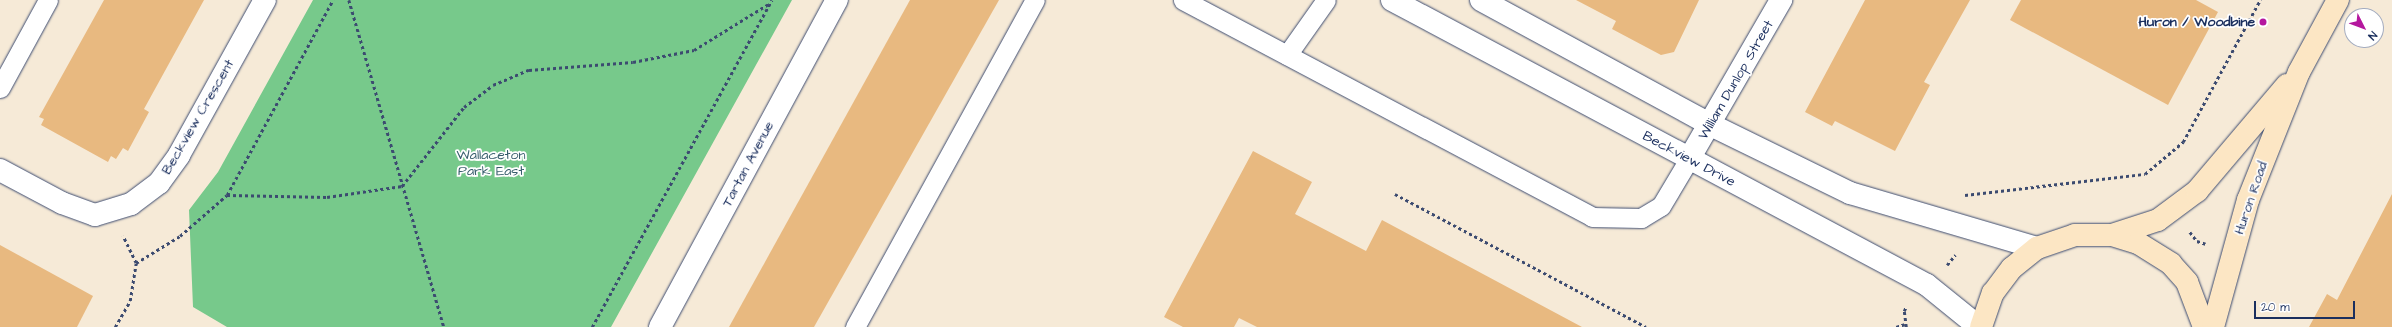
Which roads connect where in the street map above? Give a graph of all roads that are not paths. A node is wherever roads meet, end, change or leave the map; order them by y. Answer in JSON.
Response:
{"nodes":[{"id":1,"x":48,"y":0,"type":"edge"},
{"id":2,"x":265,"y":0,"type":"edge"},
{"id":3,"x":837,"y":0,"type":"edge"},
{"id":4,"x":1035,"y":0,"type":"edge"},
{"id":5,"x":1183,"y":0,"type":"edge"},
{"id":6,"x":1326,"y":0,"type":"edge"},
{"id":7,"x":1392,"y":0,"type":"edge"},
{"id":8,"x":1481,"y":0,"type":"edge"},
{"id":9,"x":1781,"y":0,"type":"edge"},
{"id":10,"x":2338,"y":0,"type":"edge"},
{"id":11,"x":1287,"y":55,"type":"junction"},
{"id":12,"x":2299,"y":72,"type":"junction"},
{"id":13,"x":0,"y":88,"type":"edge"},
{"id":14,"x":1711,"y":125,"type":"junction"},
{"id":15,"x":1689,"y":160,"type":"junction"},
{"id":16,"x":0,"y":170,"type":"edge"},
{"id":17,"x":2112,"y":235,"type":"junction"},
{"id":18,"x":2037,"y":248,"type":"junction"},
{"id":19,"x":660,"y":327,"type":"edge"},
{"id":20,"x":855,"y":327,"type":"edge"},
{"id":21,"x":1980,"y":327,"type":"edge"},
{"id":22,"x":2204,"y":327,"type":"edge"},
{"id":23,"x":2213,"y":327,"type":"edge"}],
"edges":[{"from":1,"to":13,"type":"lane"},
{"from":2,"to":16,"type":"street","name":"Beckview Crescent"},
{"from":3,"to":19,"type":"street","name":"Tartan Avenue"},
{"from":4,"to":20,"type":"lane"},
{"from":5,"to":11,"type":"lane"},
{"from":6,"to":11,"type":"lane"},
{"from":7,"to":15,"type":"street","name":"Beckview Drive"},
{"from":8,"to":14,"type":"street"},
{"from":9,"to":14,"type":"street","name":"William Dunlop Street"},
{"from":10,"to":12,"type":"main road","name":"Huron Road"},
{"from":11,"to":15,"type":"lane"},
{"from":12,"to":17,"type":"main road","name":"Huron Road"},
{"from":12,"to":23,"type":"main road","name":"Huron Road"},
{"from":14,"to":15,"type":"street","name":"William Dunlop Street"},
{"from":14,"to":18,"type":"street"},
{"from":15,"to":21,"type":"street","name":"Beckview Drive"},
{"from":17,"to":18,"type":"main road"},
{"from":17,"to":22,"type":"main road"},
{"from":18,"to":21,"type":"main road"}]}
